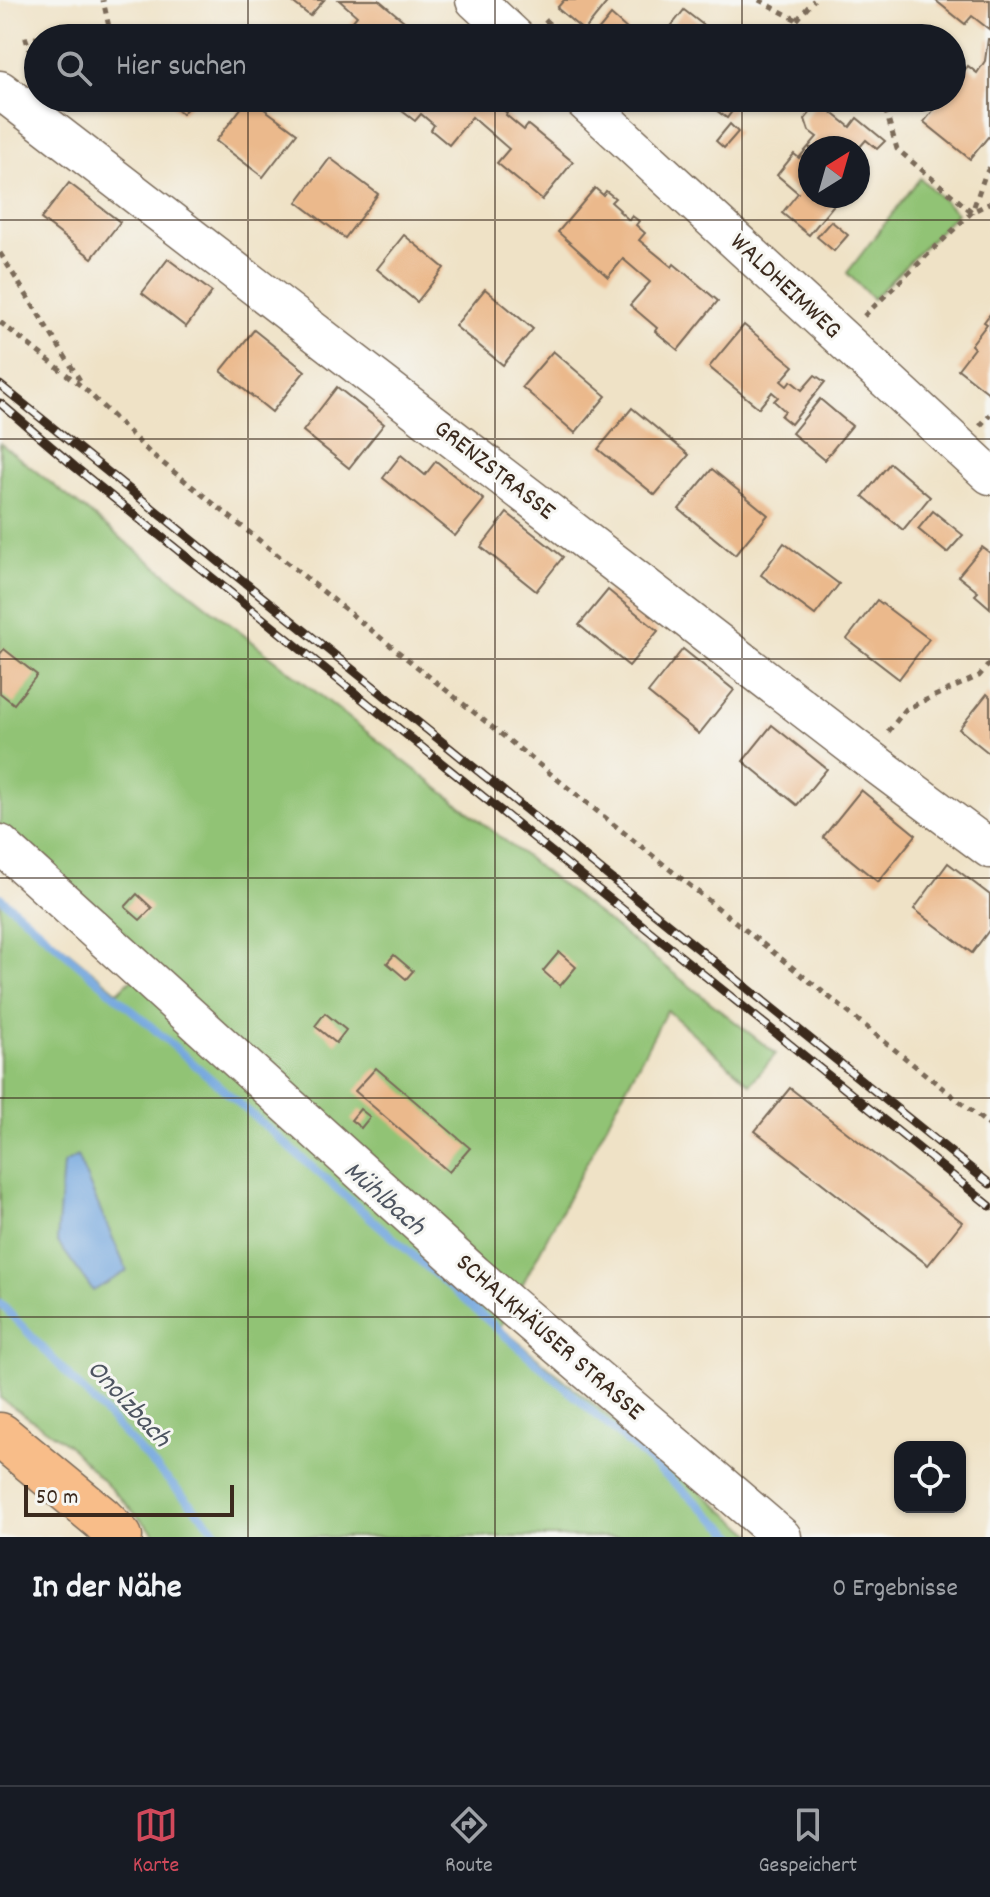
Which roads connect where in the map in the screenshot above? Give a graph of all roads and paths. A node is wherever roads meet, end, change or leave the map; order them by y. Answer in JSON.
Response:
{"nodes":[{"id":1,"x":103,"y":0,"type":"edge"},
{"id":2,"x":475,"y":0,"type":"edge"},
{"id":3,"x":759,"y":0,"type":"edge"},
{"id":4,"x":814,"y":0,"type":"edge"},
{"id":5,"x":797,"y":20,"type":"junction"},
{"id":6,"x":108,"y":24,"type":"edge"},
{"id":7,"x":501,"y":24,"type":"edge"},
{"id":8,"x":802,"y":24,"type":"edge"},
{"id":9,"x":0,"y":90,"type":"edge"},
{"id":10,"x":24,"y":108,"type":"edge"},
{"id":11,"x":29,"y":112,"type":"edge"},
{"id":12,"x":596,"y":112,"type":"edge"},
{"id":13,"x":886,"y":112,"type":"edge"},
{"id":14,"x":990,"y":167,"type":"edge"},
{"id":15,"x":990,"y":203,"type":"edge"},
{"id":16,"x":972,"y":212,"type":"junction"},
{"id":17,"x":0,"y":253,"type":"edge"},
{"id":18,"x":0,"y":322,"type":"edge"},
{"id":19,"x":842,"y":339,"type":"junction"},
{"id":20,"x":85,"y":389,"type":"junction"},
{"id":21,"x":990,"y":475,"type":"edge"},
{"id":22,"x":990,"y":663,"type":"edge"},
{"id":23,"x":868,"y":758,"type":"junction"},
{"id":24,"x":0,"y":844,"type":"edge"},
{"id":25,"x":990,"y":849,"type":"edge"},
{"id":26,"x":990,"y":1126,"type":"edge"},
{"id":27,"x":0,"y":1435,"type":"edge"},
{"id":28,"x":120,"y":1537,"type":"edge"},
{"id":29,"x":782,"y":1537,"type":"edge"}],
"edges":[{"from":1,"to":6,"type":"path"},
{"from":2,"to":7,"type":"street"},
{"from":3,"to":5,"type":"path"},
{"from":4,"to":5,"type":"path"},
{"from":5,"to":8,"type":"path"},
{"from":9,"to":10,"type":"street","name":"GRENZSTRASSE"},
{"from":11,"to":23,"type":"street","name":"GRENZSTRASSE"},
{"from":12,"to":19,"type":"street","name":"WALDHEIMWEG"},
{"from":13,"to":16,"type":"path"},
{"from":14,"to":16,"type":"path"},
{"from":15,"to":16,"type":"path"},
{"from":16,"to":19,"type":"path"},
{"from":17,"to":20,"type":"path"},
{"from":18,"to":20,"type":"path"},
{"from":19,"to":21,"type":"street","name":"WALDHEIMWEG"},
{"from":20,"to":26,"type":"path"},
{"from":22,"to":23,"type":"path"},
{"from":23,"to":25,"type":"street","name":"GRENZSTRASSE"},
{"from":24,"to":29,"type":"street","name":"SCHALKHÄUSER STRASSE"},
{"from":27,"to":28,"type":"main road"}]}
